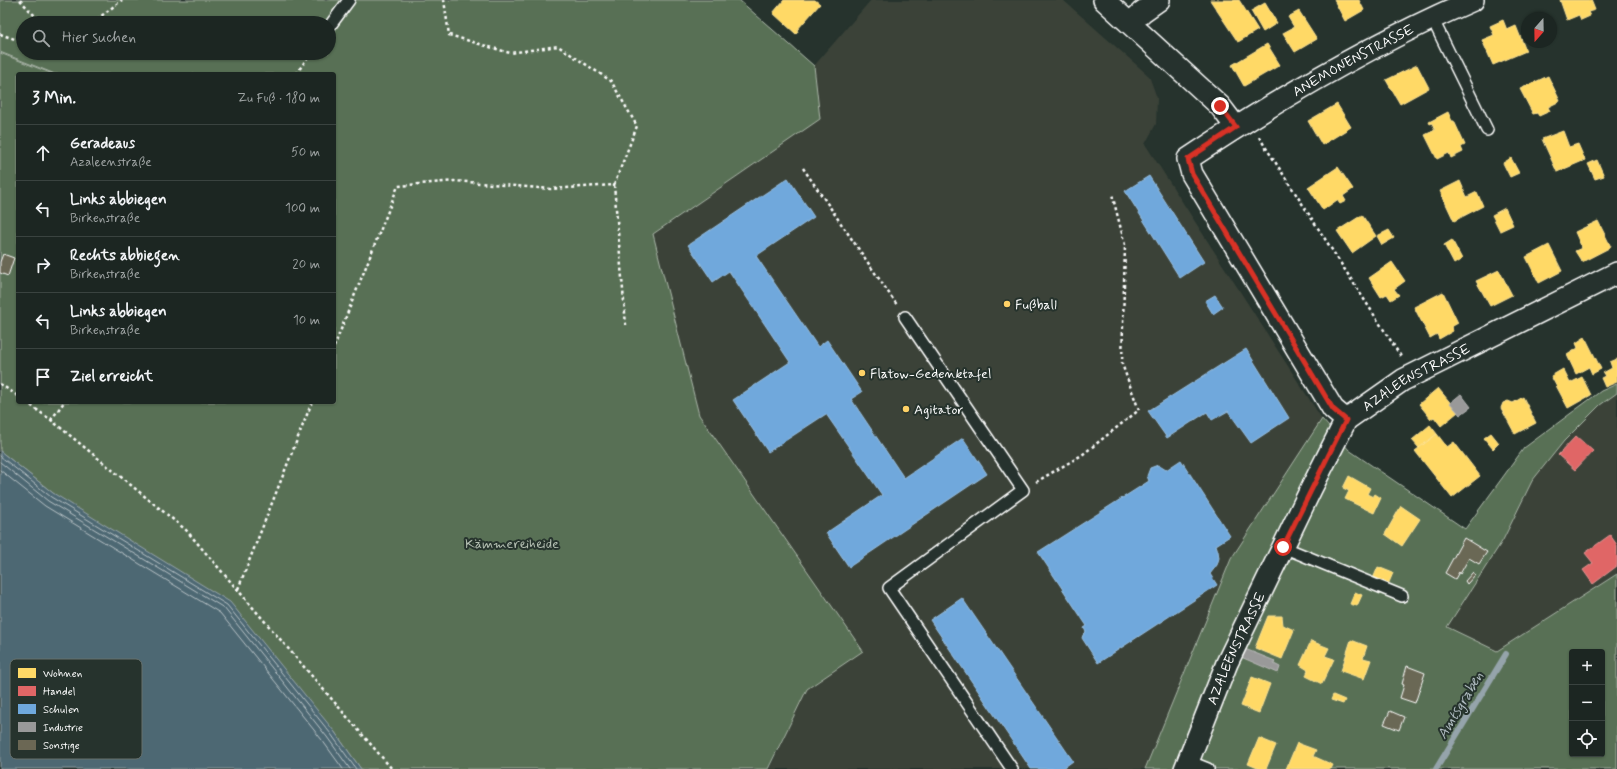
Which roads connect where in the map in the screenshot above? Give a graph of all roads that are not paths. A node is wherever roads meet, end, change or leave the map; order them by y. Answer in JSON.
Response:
{"nodes":[{"id":1,"x":349,"y":0,"type":"edge"},
{"id":2,"x":1104,"y":0,"type":"edge"},
{"id":3,"x":1159,"y":0,"type":"edge"},
{"id":4,"x":1473,"y":0,"type":"edge"},
{"id":5,"x":336,"y":18,"type":"edge"},
{"id":6,"x":1432,"y":18,"type":"junction"},
{"id":7,"x":1131,"y":23,"type":"junction"},
{"id":8,"x":1242,"y":124,"type":"junction"},
{"id":9,"x":1487,"y":130,"type":"dead end"},
{"id":10,"x":1617,"y":273,"type":"edge"},
{"id":11,"x":905,"y":317,"type":"road end"},
{"id":12,"x":1346,"y":420,"type":"junction"},
{"id":13,"x":1283,"y":547,"type":"junction"},
{"id":14,"x":1402,"y":596,"type":"dead end"},
{"id":15,"x":1186,"y":765,"type":"edge"},
{"id":16,"x":1012,"y":769,"type":"edge"},
{"id":17,"x":1208,"y":769,"type":"edge"}],
"edges":[{"from":1,"to":5,"type":"lane"},
{"from":2,"to":7,"type":"street"},
{"from":3,"to":7,"type":"street"},
{"from":4,"to":6,"type":"street","name":"ANEMONENSTRASSE"},
{"from":6,"to":8,"type":"street","name":"ANEMONENSTRASSE"},
{"from":6,"to":9,"type":"lane"},
{"from":7,"to":8,"type":"street"},
{"from":8,"to":12,"type":"street","name":"ANEMONENSTRASSE"},
{"from":10,"to":12,"type":"street","name":"AZALEENSTRASSE"},
{"from":11,"to":16,"type":"lane"},
{"from":12,"to":13,"type":"street","name":"AZALEENSTRASSE"},
{"from":13,"to":14,"type":"lane"},
{"from":13,"to":15,"type":"street","name":"AZALEENSTRASSE"},
{"from":15,"to":17,"type":"lane"}]}
